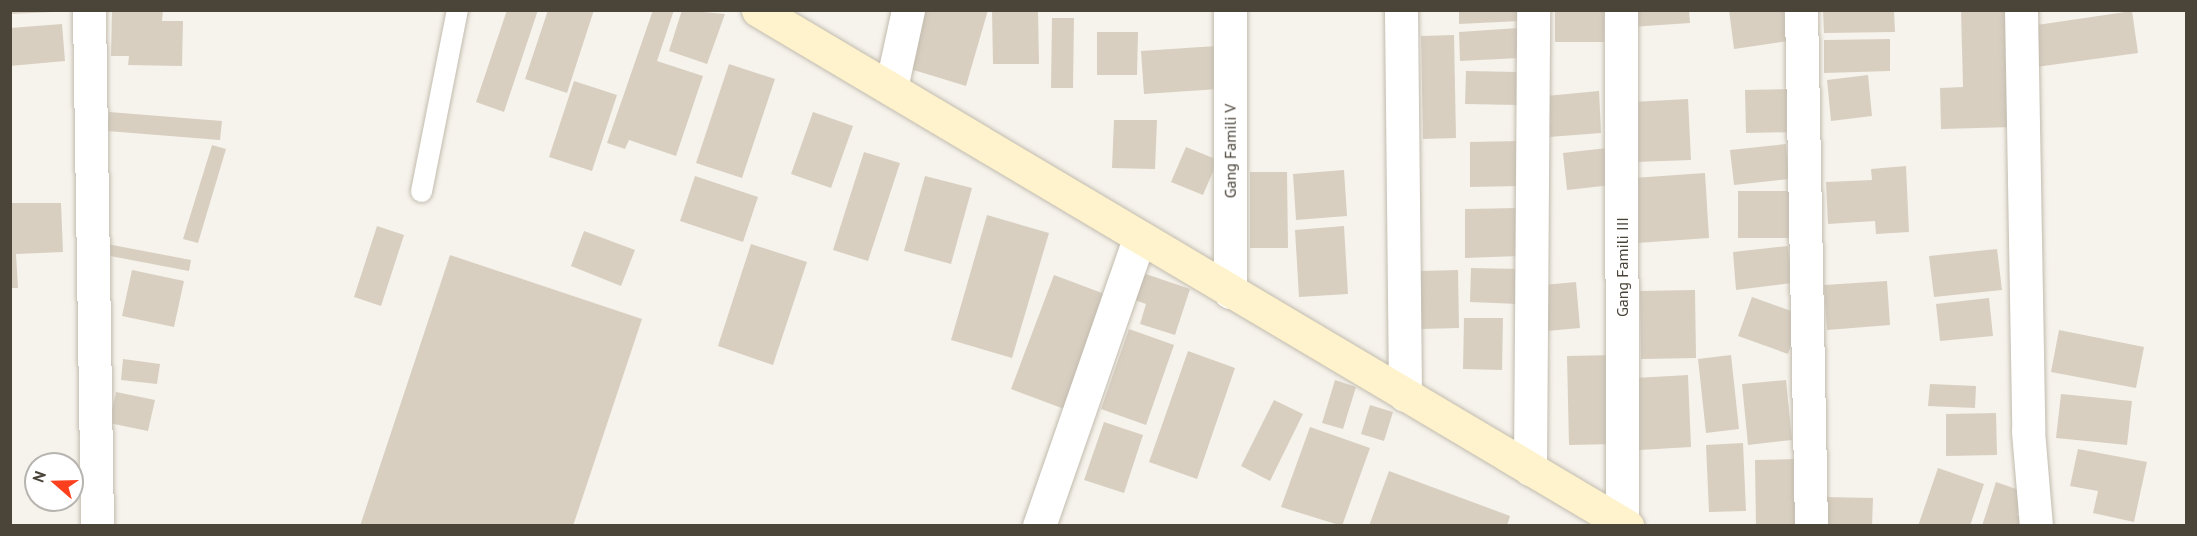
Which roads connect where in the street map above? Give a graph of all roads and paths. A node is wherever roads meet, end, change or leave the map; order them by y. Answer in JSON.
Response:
{"nodes":[{"id":1,"x":89,"y":10,"type":"edge"},
{"id":2,"x":457,"y":10,"type":"edge"},
{"id":3,"x":758,"y":10,"type":"edge"},
{"id":4,"x":908,"y":10,"type":"edge"},
{"id":5,"x":1230,"y":10,"type":"edge"},
{"id":6,"x":1401,"y":10,"type":"edge"},
{"id":7,"x":1533,"y":10,"type":"edge"},
{"id":8,"x":1621,"y":10,"type":"edge"},
{"id":9,"x":1801,"y":10,"type":"edge"},
{"id":10,"x":2021,"y":10,"type":"edge"},
{"id":11,"x":891,"y":88,"type":"junction"},
{"id":12,"x":421,"y":191,"type":"dead end"},
{"id":13,"x":1139,"y":239,"type":"junction"},
{"id":14,"x":1230,"y":292,"type":"junction"},
{"id":15,"x":1405,"y":395,"type":"junction"},
{"id":16,"x":1530,"y":469,"type":"junction"},
{"id":17,"x":1624,"y":524,"type":"edge"},
{"id":18,"x":97,"y":525,"type":"edge"},
{"id":19,"x":1039,"y":525,"type":"edge"},
{"id":20,"x":1811,"y":525,"type":"edge"},
{"id":21,"x":2036,"y":525,"type":"edge"}],
"edges":[{"from":1,"to":18,"type":"street"},
{"from":2,"to":12,"type":"lane"},
{"from":3,"to":11,"type":"main road"},
{"from":4,"to":11,"type":"street"},
{"from":5,"to":14,"type":"street","name":"Gang Famili V"},
{"from":6,"to":15,"type":"street"},
{"from":7,"to":16,"type":"street"},
{"from":8,"to":17,"type":"street","name":"Gang Famili III"},
{"from":9,"to":20,"type":"street"},
{"from":10,"to":21,"type":"street"},
{"from":11,"to":13,"type":"main road"},
{"from":13,"to":14,"type":"main road"},
{"from":13,"to":19,"type":"street"},
{"from":14,"to":15,"type":"main road"},
{"from":15,"to":16,"type":"main road"},
{"from":16,"to":17,"type":"main road"}]}
